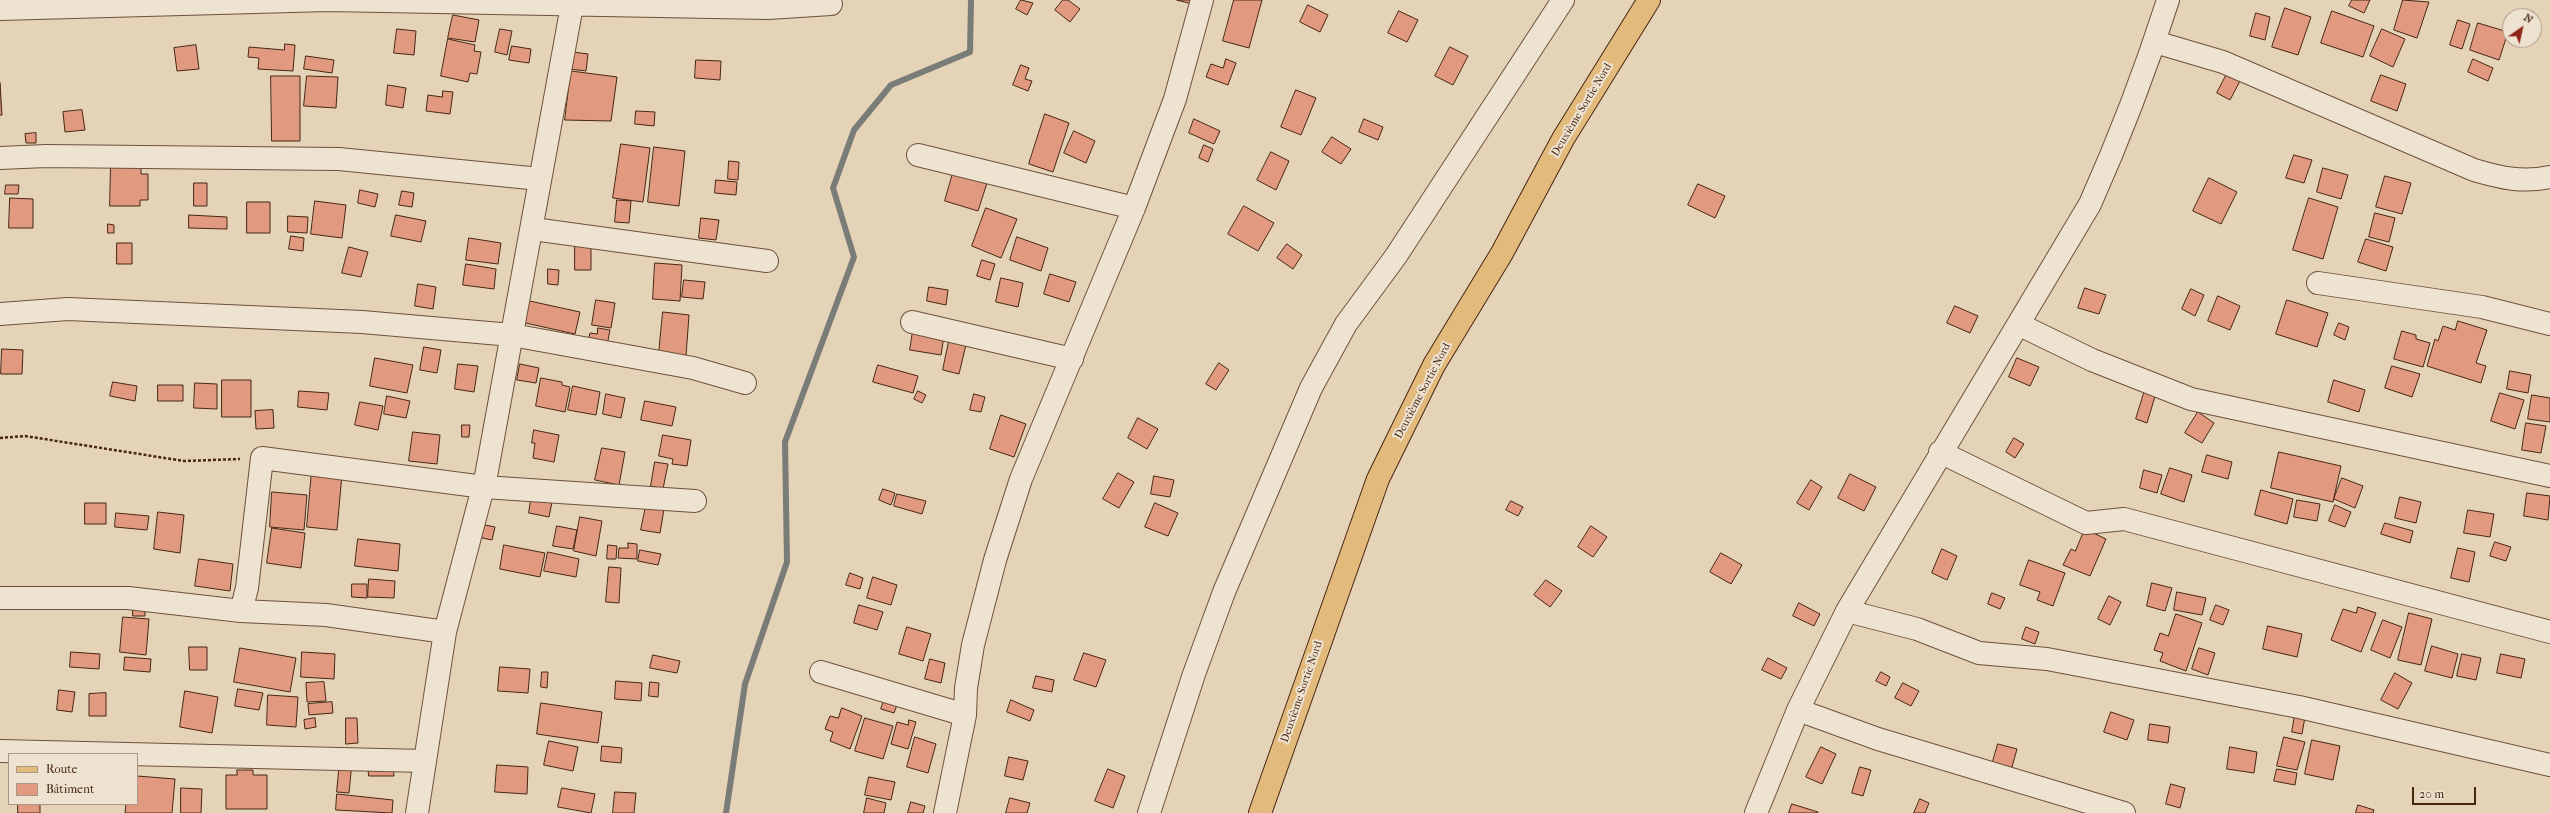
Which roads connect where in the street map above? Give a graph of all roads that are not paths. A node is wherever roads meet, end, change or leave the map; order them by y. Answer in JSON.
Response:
{"nodes":[{"id":1,"x":1202,"y":0,"type":"edge"},
{"id":2,"x":1563,"y":0,"type":"edge"},
{"id":3,"x":1649,"y":0,"type":"edge"},
{"id":4,"x":2168,"y":0,"type":"edge"},
{"id":5,"x":573,"y":2,"type":"edge"},
{"id":6,"x":831,"y":4,"type":"dead end"},
{"id":7,"x":0,"y":9,"type":"edge"},
{"id":8,"x":2155,"y":42,"type":"junction"},
{"id":9,"x":918,"y":155,"type":"dead end"},
{"id":10,"x":0,"y":158,"type":"edge"},
{"id":11,"x":2550,"y":177,"type":"edge"},
{"id":12,"x":540,"y":179,"type":"junction"},
{"id":13,"x":1134,"y":208,"type":"junction"},
{"id":14,"x":533,"y":229,"type":"junction"},
{"id":15,"x":767,"y":261,"type":"dead end"},
{"id":16,"x":2318,"y":283,"type":"dead end"},
{"id":17,"x":0,"y":314,"type":"edge"},
{"id":18,"x":912,"y":322,"type":"dead end"},
{"id":19,"x":2020,"y":324,"type":"junction"},
{"id":20,"x":2550,"y":324,"type":"edge"},
{"id":21,"x":512,"y":335,"type":"junction"},
{"id":22,"x":1072,"y":359,"type":"junction"},
{"id":23,"x":745,"y":382,"type":"dead end"},
{"id":24,"x":1940,"y":452,"type":"junction"},
{"id":25,"x":2550,"y":476,"type":"edge"},
{"id":26,"x":484,"y":487,"type":"junction"},
{"id":27,"x":694,"y":501,"type":"dead end"},
{"id":28,"x":0,"y":598,"type":"edge"},
{"id":29,"x":241,"y":611,"type":"junction"},
{"id":30,"x":1847,"y":611,"type":"junction"},
{"id":31,"x":445,"y":632,"type":"junction"},
{"id":32,"x":2550,"y":632,"type":"edge"},
{"id":33,"x":821,"y":672,"type":"dead end"},
{"id":34,"x":1798,"y":710,"type":"junction"},
{"id":35,"x":965,"y":715,"type":"junction"},
{"id":36,"x":0,"y":751,"type":"edge"},
{"id":37,"x":85,"y":753,"type":"edge"},
{"id":38,"x":138,"y":754,"type":"edge"},
{"id":39,"x":425,"y":761,"type":"junction"},
{"id":40,"x":2550,"y":765,"type":"edge"},
{"id":41,"x":420,"y":812,"type":"edge"},
{"id":42,"x":945,"y":813,"type":"edge"},
{"id":43,"x":1149,"y":813,"type":"edge"},
{"id":44,"x":1260,"y":813,"type":"edge"},
{"id":45,"x":1756,"y":813,"type":"edge"},
{"id":46,"x":2124,"y":813,"type":"edge"}],
"edges":[{"from":1,"to":13,"type":"street"},
{"from":2,"to":43,"type":"street"},
{"from":3,"to":44,"type":"main road","name":"Deuxième Sortie Nord"},
{"from":4,"to":8,"type":"street"},
{"from":5,"to":6,"type":"street"},
{"from":5,"to":7,"type":"street"},
{"from":5,"to":12,"type":"street"},
{"from":8,"to":11,"type":"street"},
{"from":8,"to":19,"type":"street"},
{"from":9,"to":13,"type":"street"},
{"from":10,"to":12,"type":"street"},
{"from":12,"to":14,"type":"street"},
{"from":13,"to":22,"type":"street"},
{"from":14,"to":15,"type":"street"},
{"from":14,"to":21,"type":"street"},
{"from":16,"to":20,"type":"street"},
{"from":17,"to":21,"type":"street"},
{"from":18,"to":22,"type":"street"},
{"from":19,"to":24,"type":"street"},
{"from":19,"to":25,"type":"street"},
{"from":21,"to":23,"type":"street"},
{"from":21,"to":26,"type":"street"},
{"from":22,"to":35,"type":"street"},
{"from":24,"to":30,"type":"street"},
{"from":24,"to":32,"type":"street"},
{"from":26,"to":27,"type":"street"},
{"from":26,"to":29,"type":"street"},
{"from":26,"to":31,"type":"street"},
{"from":28,"to":29,"type":"street"},
{"from":29,"to":31,"type":"street"},
{"from":30,"to":34,"type":"street"},
{"from":30,"to":40,"type":"street"},
{"from":31,"to":39,"type":"street"},
{"from":33,"to":35,"type":"street"},
{"from":34,"to":45,"type":"street"},
{"from":34,"to":46,"type":"street"},
{"from":35,"to":42,"type":"street"},
{"from":36,"to":37,"type":"street"},
{"from":38,"to":39,"type":"street"},
{"from":39,"to":41,"type":"street"}]}
